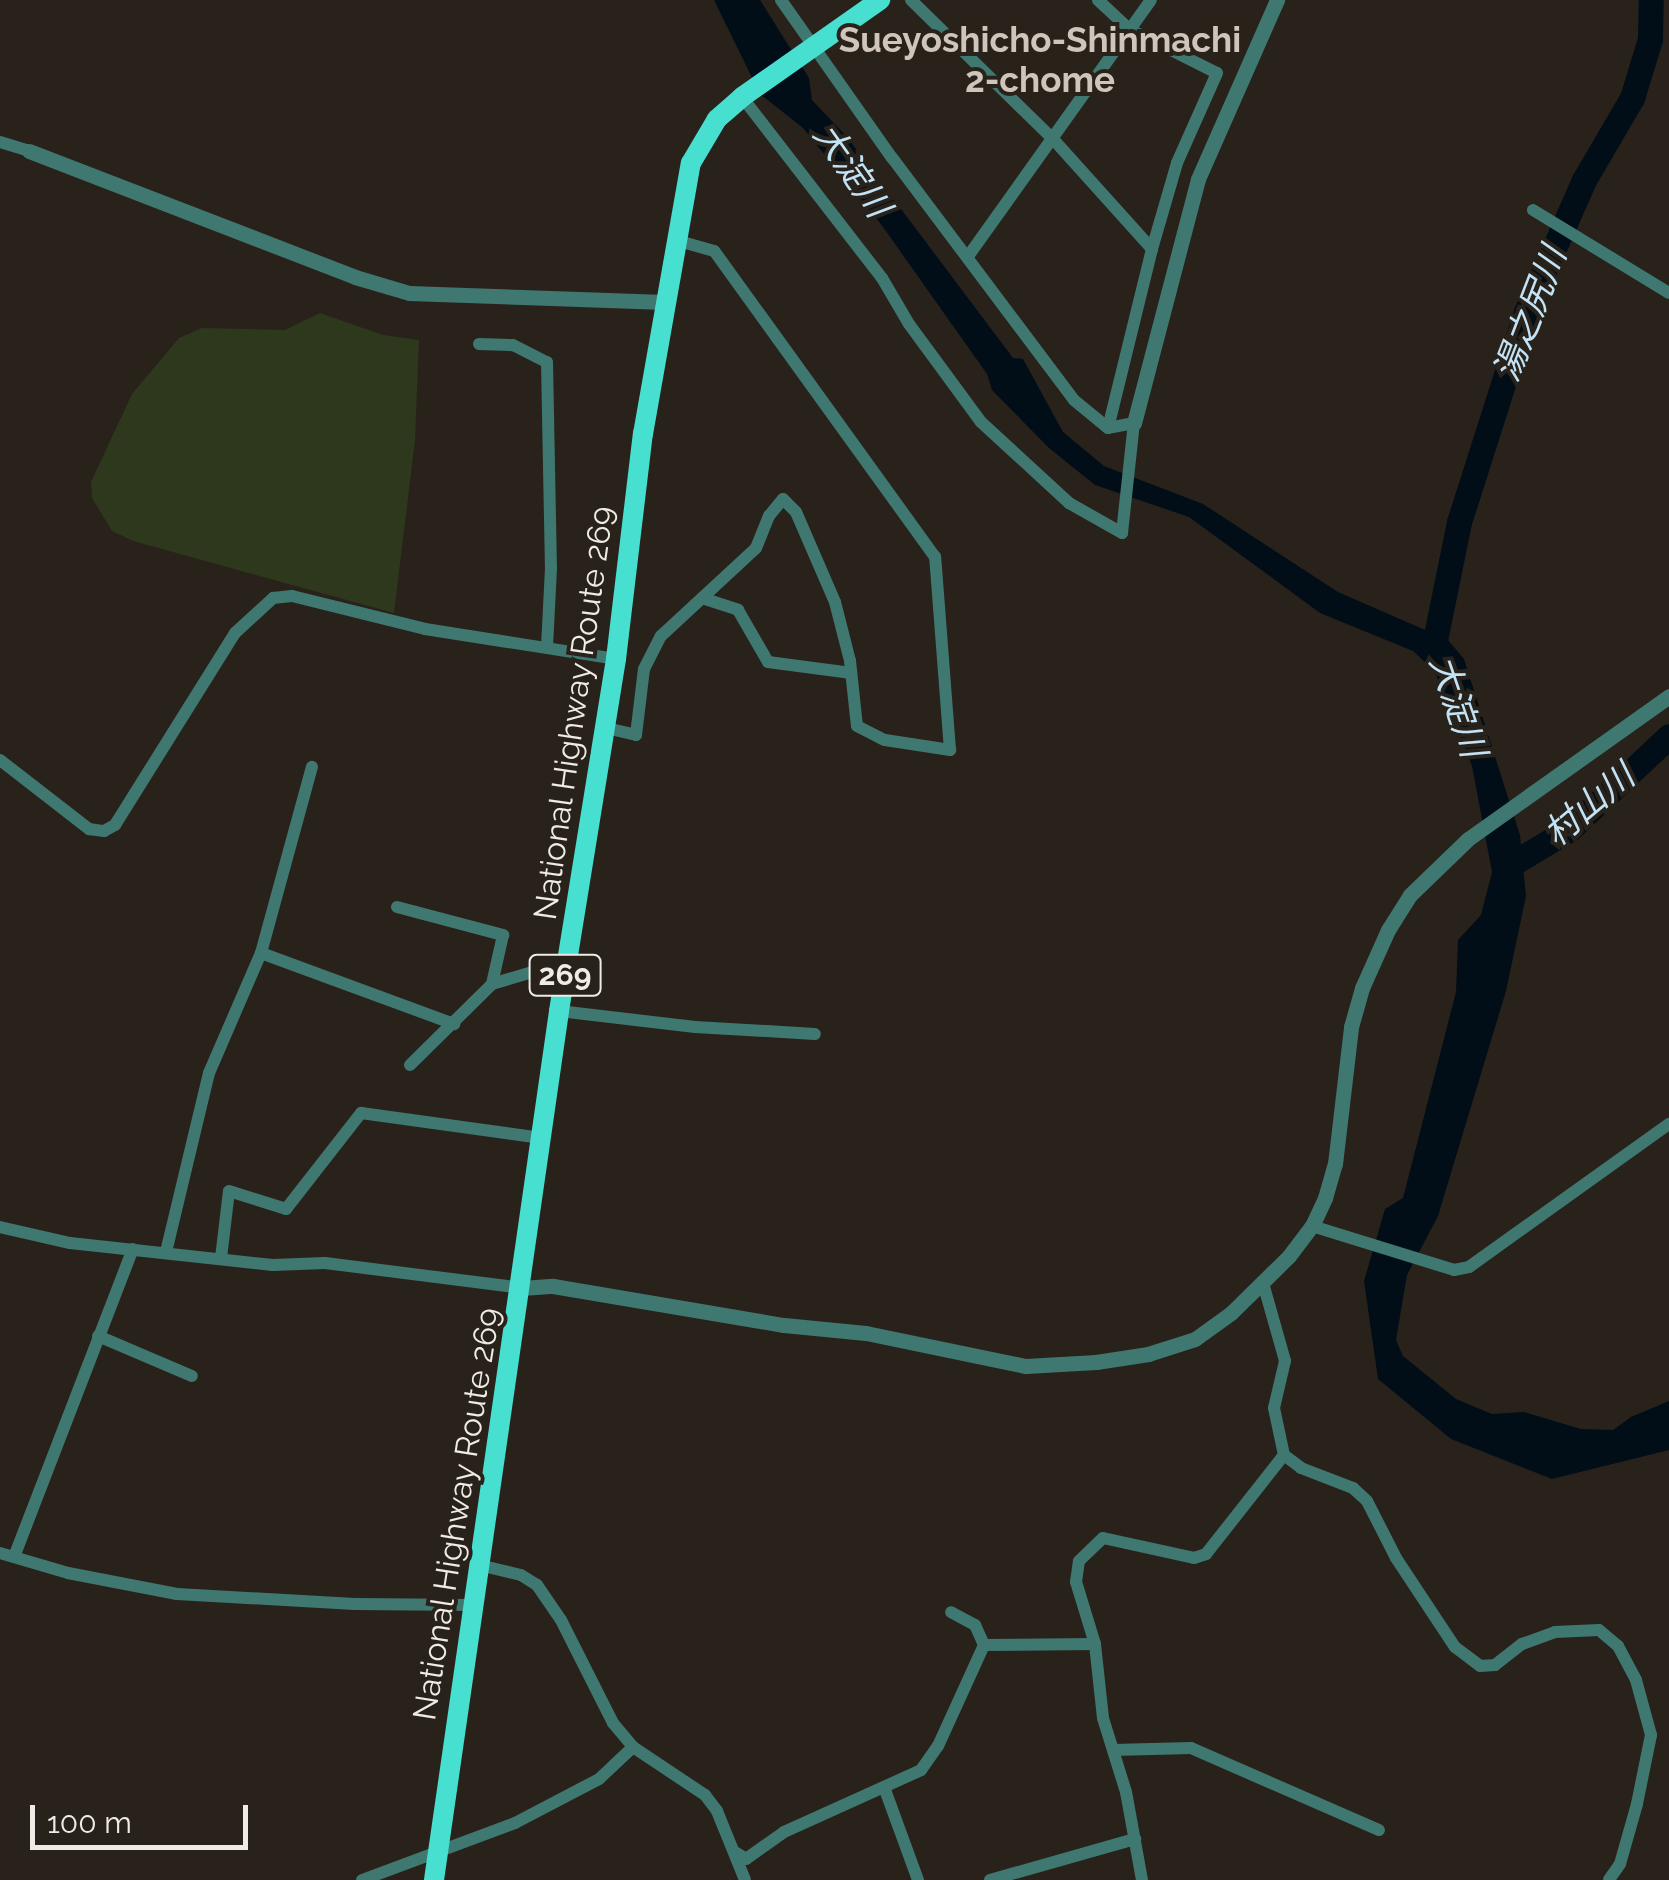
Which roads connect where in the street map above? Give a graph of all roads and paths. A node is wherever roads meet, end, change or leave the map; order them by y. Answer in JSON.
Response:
{"nodes":[{"id":1,"x":781,"y":0,"type":"edge"},
{"id":2,"x":880,"y":0,"type":"edge"},
{"id":3,"x":911,"y":0,"type":"edge"},
{"id":4,"x":1098,"y":0,"type":"edge"},
{"id":5,"x":1151,"y":0,"type":"edge"},
{"id":6,"x":1277,"y":0,"type":"edge"},
{"id":7,"x":1128,"y":29,"type":"junction"},
{"id":8,"x":810,"y":52,"type":"junction"},
{"id":9,"x":744,"y":94,"type":"junction"},
{"id":10,"x":1053,"y":139,"type":"junction"},
{"id":11,"x":0,"y":142,"type":"edge"},
{"id":12,"x":29,"y":151,"type":"joint"},
{"id":13,"x":1533,"y":210,"type":"dead end"},
{"id":14,"x":676,"y":240,"type":"junction"},
{"id":15,"x":1152,"y":250,"type":"junction"},
{"id":16,"x":969,"y":254,"type":"junction"},
{"id":17,"x":1669,"y":293,"type":"edge"},
{"id":18,"x":665,"y":302,"type":"junction"},
{"id":19,"x":479,"y":344,"type":"dead end"},
{"id":20,"x":1108,"y":428,"type":"junction"},
{"id":21,"x":1133,"y":428,"type":"junction"},
{"id":22,"x":705,"y":600,"type":"junction"},
{"id":23,"x":547,"y":647,"type":"junction"},
{"id":24,"x":616,"y":659,"type":"junction"},
{"id":25,"x":851,"y":673,"type":"junction"},
{"id":26,"x":1669,"y":696,"type":"edge"},
{"id":27,"x":602,"y":727,"type":"junction"},
{"id":28,"x":0,"y":760,"type":"edge"},
{"id":29,"x":312,"y":766,"type":"dead end"},
{"id":30,"x":397,"y":907,"type":"dead end"},
{"id":31,"x":261,"y":953,"type":"junction"},
{"id":32,"x":566,"y":968,"type":"junction"},
{"id":33,"x":492,"y":984,"type":"junction"},
{"id":34,"x":559,"y":1011,"type":"junction"},
{"id":35,"x":454,"y":1024,"type":"junction"},
{"id":36,"x":816,"y":1034,"type":"dead end"},
{"id":37,"x":410,"y":1066,"type":"dead end"},
{"id":38,"x":1669,"y":1124,"type":"edge"},
{"id":39,"x":540,"y":1138,"type":"junction"},
{"id":40,"x":1312,"y":1226,"type":"junction"},
{"id":41,"x":0,"y":1227,"type":"edge"},
{"id":42,"x":133,"y":1249,"type":"junction"},
{"id":43,"x":166,"y":1252,"type":"junction"},
{"id":44,"x":222,"y":1258,"type":"junction"},
{"id":45,"x":1263,"y":1283,"type":"junction"},
{"id":46,"x":522,"y":1288,"type":"junction"},
{"id":47,"x":98,"y":1336,"type":"junction"},
{"id":48,"x":192,"y":1376,"type":"dead end"},
{"id":49,"x":1284,"y":1454,"type":"junction"},
{"id":50,"x":7,"y":1555,"type":"edge"},
{"id":51,"x":478,"y":1565,"type":"junction"},
{"id":52,"x":473,"y":1604,"type":"junction"},
{"id":53,"x":952,"y":1612,"type":"dead end"},
{"id":54,"x":1095,"y":1644,"type":"junction"},
{"id":55,"x":984,"y":1645,"type":"junction"},
{"id":56,"x":633,"y":1747,"type":"junction"},
{"id":57,"x":1114,"y":1750,"type":"junction"},
{"id":58,"x":884,"y":1787,"type":"junction"},
{"id":59,"x":1379,"y":1830,"type":"dead end"},
{"id":60,"x":1134,"y":1839,"type":"junction"},
{"id":61,"x":438,"y":1848,"type":"junction"},
{"id":62,"x":735,"y":1852,"type":"junction"},
{"id":63,"x":362,"y":1880,"type":"edge"},
{"id":64,"x":434,"y":1880,"type":"edge"},
{"id":65,"x":746,"y":1880,"type":"edge"},
{"id":66,"x":918,"y":1880,"type":"edge"},
{"id":67,"x":990,"y":1880,"type":"edge"},
{"id":68,"x":1142,"y":1880,"type":"edge"},
{"id":69,"x":1609,"y":1880,"type":"edge"}],
"edges":[{"from":1,"to":8,"type":"street"},
{"from":2,"to":8,"type":"highway","name":"National Highway Route 269","number":"269"},
{"from":3,"to":10,"type":"street"},
{"from":4,"to":7,"type":"street"},
{"from":5,"to":7,"type":"street"},
{"from":6,"to":21,"type":"street"},
{"from":7,"to":10,"type":"street"},
{"from":7,"to":15,"type":"street"},
{"from":8,"to":9,"type":"highway","name":"National Highway Route 269","number":"269"},
{"from":8,"to":16,"type":"street"},
{"from":9,"to":14,"type":"highway","name":"National Highway Route 269","number":"269"},
{"from":9,"to":21,"type":"street"},
{"from":10,"to":15,"type":"street"},
{"from":10,"to":16,"type":"street"},
{"from":11,"to":12,"type":"street"},
{"from":12,"to":18,"type":"street"},
{"from":13,"to":17,"type":"street"},
{"from":14,"to":18,"type":"highway","name":"National Highway Route 269","number":"269"},
{"from":14,"to":25,"type":"street"},
{"from":15,"to":20,"type":"street"},
{"from":16,"to":20,"type":"street"},
{"from":18,"to":24,"type":"highway","name":"National Highway Route 269","number":"269"},
{"from":19,"to":23,"type":"street"},
{"from":20,"to":21,"type":"street"},
{"from":22,"to":25,"type":"street"},
{"from":22,"to":25,"type":"street"},
{"from":22,"to":27,"type":"street"},
{"from":23,"to":24,"type":"street"},
{"from":23,"to":28,"type":"street"},
{"from":24,"to":27,"type":"highway","name":"National Highway Route 269","number":"269"},
{"from":26,"to":40,"type":"street"},
{"from":27,"to":32,"type":"highway","name":"National Highway Route 269","number":"269"},
{"from":29,"to":31,"type":"street"},
{"from":30,"to":33,"type":"street"},
{"from":31,"to":35,"type":"street"},
{"from":31,"to":43,"type":"street"},
{"from":32,"to":33,"type":"street"},
{"from":32,"to":34,"type":"highway","name":"National Highway Route 269","number":"269"},
{"from":33,"to":35,"type":"street"},
{"from":34,"to":36,"type":"street"},
{"from":34,"to":39,"type":"highway","name":"National Highway Route 269","number":"269"},
{"from":35,"to":37,"type":"street"},
{"from":38,"to":40,"type":"street"},
{"from":39,"to":44,"type":"street"},
{"from":39,"to":46,"type":"highway","name":"National Highway Route 269","number":"269"},
{"from":40,"to":45,"type":"street"},
{"from":41,"to":42,"type":"street"},
{"from":42,"to":43,"type":"street"},
{"from":42,"to":47,"type":"street"},
{"from":43,"to":44,"type":"street"},
{"from":44,"to":46,"type":"street"},
{"from":45,"to":46,"type":"street"},
{"from":45,"to":49,"type":"street"},
{"from":46,"to":51,"type":"highway","name":"National Highway Route 269","number":"269"},
{"from":47,"to":48,"type":"street"},
{"from":47,"to":50,"type":"street"},
{"from":49,"to":54,"type":"street"},
{"from":49,"to":69,"type":"street"},
{"from":50,"to":52,"type":"street"},
{"from":51,"to":52,"type":"highway","name":"National Highway Route 269","number":"269"},
{"from":51,"to":56,"type":"street"},
{"from":52,"to":61,"type":"highway","name":"National Highway Route 269","number":"269"},
{"from":53,"to":55,"type":"street"},
{"from":54,"to":55,"type":"street"},
{"from":54,"to":57,"type":"street"},
{"from":55,"to":58,"type":"street"},
{"from":56,"to":61,"type":"street"},
{"from":56,"to":62,"type":"street"},
{"from":57,"to":59,"type":"street"},
{"from":57,"to":60,"type":"street"},
{"from":58,"to":62,"type":"street"},
{"from":58,"to":66,"type":"street"},
{"from":60,"to":67,"type":"street"},
{"from":60,"to":68,"type":"street"},
{"from":61,"to":63,"type":"street"},
{"from":61,"to":64,"type":"highway","name":"National Highway Route 269","number":"269"},
{"from":62,"to":65,"type":"street"}]}
